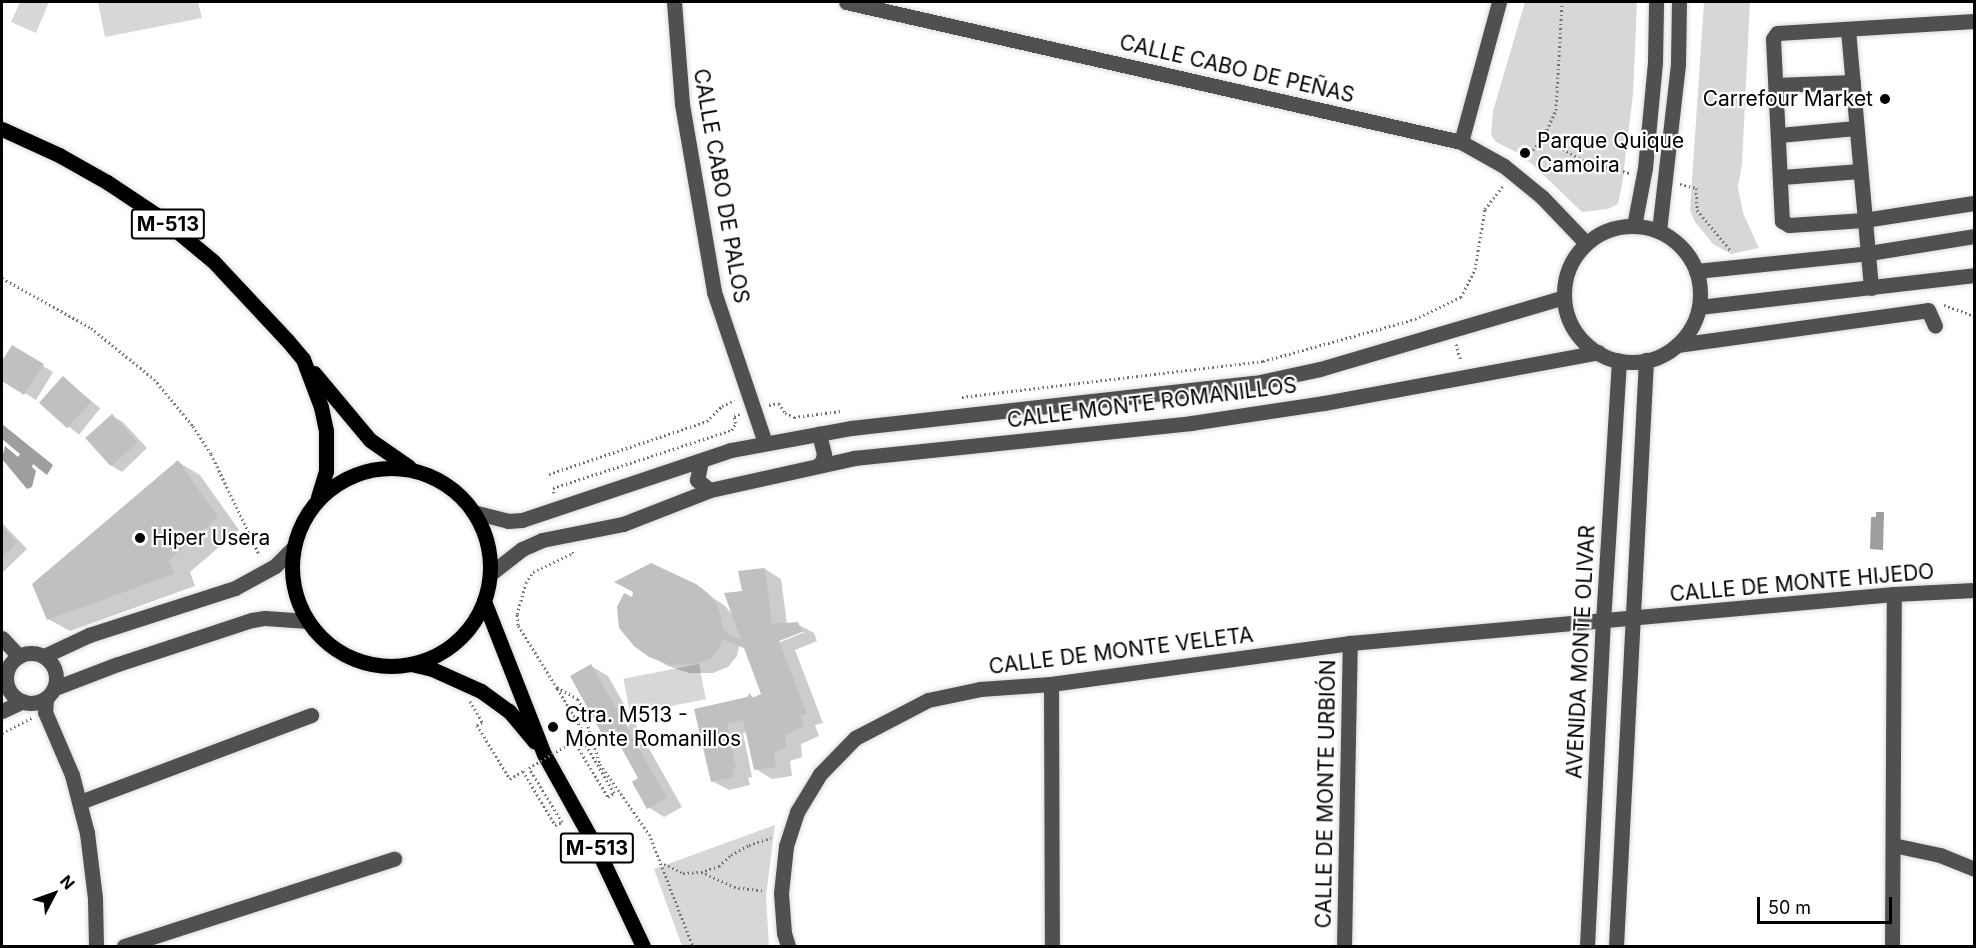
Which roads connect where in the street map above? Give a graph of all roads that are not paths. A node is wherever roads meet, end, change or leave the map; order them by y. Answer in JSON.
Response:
{"nodes":[{"id":1,"x":674,"y":2,"type":"edge"},
{"id":2,"x":846,"y":2,"type":"edge"},
{"id":3,"x":1499,"y":2,"type":"edge"},
{"id":4,"x":1656,"y":2,"type":"edge"},
{"id":5,"x":1679,"y":2,"type":"edge"},
{"id":6,"x":1974,"y":21,"type":"edge"},
{"id":7,"x":1848,"y":30,"type":"junction"},
{"id":8,"x":1853,"y":82,"type":"junction"},
{"id":9,"x":1776,"y":85,"type":"junction"},
{"id":10,"x":1856,"y":128,"type":"junction"},
{"id":11,"x":2,"y":129,"type":"edge"},
{"id":12,"x":1779,"y":135,"type":"junction"},
{"id":13,"x":1461,"y":142,"type":"junction"},
{"id":14,"x":1860,"y":171,"type":"junction"},
{"id":15,"x":1782,"y":177,"type":"junction"},
{"id":16,"x":1974,"y":203,"type":"edge"},
{"id":17,"x":1864,"y":220,"type":"junction"},
{"id":18,"x":1634,"y":226,"type":"junction"},
{"id":19,"x":1659,"y":231,"type":"junction"},
{"id":20,"x":1974,"y":237,"type":"edge"},
{"id":21,"x":1586,"y":243,"type":"junction"},
{"id":22,"x":1866,"y":253,"type":"junction"},
{"id":23,"x":1696,"y":270,"type":"junction"},
{"id":24,"x":1974,"y":275,"type":"edge"},
{"id":25,"x":1871,"y":288,"type":"junction"},
{"id":26,"x":1564,"y":297,"type":"junction"},
{"id":27,"x":1699,"y":307,"type":"junction"},
{"id":28,"x":1935,"y":326,"type":"dead end"},
{"id":29,"x":1677,"y":345,"type":"junction"},
{"id":30,"x":1598,"y":352,"type":"junction"},
{"id":31,"x":303,"y":359,"type":"junction"},
{"id":32,"x":1619,"y":360,"type":"junction"},
{"id":33,"x":1646,"y":360,"type":"junction"},
{"id":34,"x":819,"y":434,"type":"junction"},
{"id":35,"x":765,"y":443,"type":"junction"},
{"id":36,"x":701,"y":461,"type":"junction"},
{"id":37,"x":817,"y":466,"type":"junction"},
{"id":38,"x":414,"y":470,"type":"junction"},
{"id":39,"x":710,"y":490,"type":"junction"},
{"id":40,"x":318,"y":499,"type":"junction"},
{"id":41,"x":473,"y":512,"type":"junction"},
{"id":42,"x":294,"y":547,"type":"junction"},
{"id":43,"x":490,"y":574,"type":"junction"},
{"id":44,"x":1974,"y":591,"type":"edge"},
{"id":45,"x":1894,"y":594,"type":"junction"},
{"id":46,"x":484,"y":601,"type":"junction"},
{"id":47,"x":1632,"y":619,"type":"junction"},
{"id":48,"x":308,"y":621,"type":"junction"},
{"id":49,"x":1603,"y":622,"type":"junction"},
{"id":50,"x":2,"y":638,"type":"edge"},
{"id":51,"x":1350,"y":643,"type":"junction"},
{"id":52,"x":44,"y":656,"type":"junction"},
{"id":53,"x":10,"y":664,"type":"edge"},
{"id":54,"x":411,"y":664,"type":"junction"},
{"id":55,"x":1051,"y":684,"type":"junction"},
{"id":56,"x":50,"y":693,"type":"junction"},
{"id":57,"x":22,"y":701,"type":"junction"},
{"id":58,"x":2,"y":711,"type":"edge"},
{"id":59,"x":311,"y":715,"type":"dead end"},
{"id":60,"x":544,"y":754,"type":"junction"},
{"id":61,"x":80,"y":802,"type":"junction"},
{"id":62,"x":1893,"y":845,"type":"junction"},
{"id":63,"x":394,"y":859,"type":"dead end"},
{"id":64,"x":1974,"y":869,"type":"edge"},
{"id":65,"x":96,"y":946,"type":"edge"},
{"id":66,"x":124,"y":946,"type":"edge"},
{"id":67,"x":643,"y":946,"type":"edge"},
{"id":68,"x":788,"y":946,"type":"edge"},
{"id":69,"x":1052,"y":946,"type":"edge"},
{"id":70,"x":1344,"y":946,"type":"edge"},
{"id":71,"x":1587,"y":946,"type":"edge"},
{"id":72,"x":1616,"y":946,"type":"edge"},
{"id":73,"x":1892,"y":946,"type":"edge"}],
"edges":[{"from":1,"to":35,"type":"street","name":"CALLE CABO DE PALOS"},
{"from":2,"to":13,"type":"street","name":"CALLE CABO DE PEÑAS"},
{"from":3,"to":13,"type":"street"},
{"from":4,"to":18,"type":"street"},
{"from":5,"to":19,"type":"street"},
{"from":6,"to":7,"type":"street"},
{"from":7,"to":8,"type":"street"},
{"from":7,"to":9,"type":"street"},
{"from":8,"to":9,"type":"street"},
{"from":8,"to":10,"type":"street"},
{"from":9,"to":12,"type":"street"},
{"from":10,"to":12,"type":"street"},
{"from":10,"to":14,"type":"street"},
{"from":11,"to":31,"type":"main road","number":"M-513"},
{"from":12,"to":15,"type":"street"},
{"from":13,"to":21,"type":"street","name":"CALLE CABO DE PEÑAS"},
{"from":14,"to":15,"type":"street"},
{"from":14,"to":17,"type":"street"},
{"from":15,"to":17,"type":"street"},
{"from":16,"to":17,"type":"street"},
{"from":17,"to":22,"type":"street"},
{"from":18,"to":19,"type":"street"},
{"from":18,"to":21,"type":"street"},
{"from":19,"to":23,"type":"street"},
{"from":20,"to":22,"type":"street"},
{"from":21,"to":26,"type":"street"},
{"from":22,"to":23,"type":"street"},
{"from":22,"to":25,"type":"street"},
{"from":23,"to":27,"type":"street"},
{"from":24,"to":25,"type":"street"},
{"from":25,"to":27,"type":"street"},
{"from":26,"to":30,"type":"street"},
{"from":26,"to":34,"type":"street","name":"CALLE MONTE ROMANILLOS"},
{"from":27,"to":29,"type":"street"},
{"from":28,"to":29,"type":"street"},
{"from":29,"to":33,"type":"street"},
{"from":30,"to":32,"type":"street"},
{"from":30,"to":37,"type":"street","name":"CALLE MONTE ROMANILLOS"},
{"from":31,"to":38,"type":"main road"},
{"from":31,"to":40,"type":"main road","number":"M-513"},
{"from":32,"to":33,"type":"street"},
{"from":32,"to":49,"type":"street","name":"AVENIDA MONTE OLIVAR"},
{"from":33,"to":47,"type":"street"},
{"from":34,"to":35,"type":"street","name":"CALLE MONTE ROMANILLOS"},
{"from":34,"to":37,"type":"street"},
{"from":35,"to":36,"type":"street","name":"CALLE MONTE ROMANILLOS"},
{"from":36,"to":39,"type":"street"},
{"from":36,"to":41,"type":"street","name":"CALLE MONTE ROMANILLOS"},
{"from":37,"to":39,"type":"street","name":"CALLE MONTE ROMANILLOS"},
{"from":38,"to":40,"type":"main road"},
{"from":38,"to":41,"type":"main road"},
{"from":39,"to":43,"type":"street","name":"CALLE MONTE ROMANILLOS"},
{"from":40,"to":42,"type":"main road"},
{"from":41,"to":43,"type":"main road"},
{"from":42,"to":48,"type":"main road"},
{"from":42,"to":52,"type":"street"},
{"from":43,"to":46,"type":"main road"},
{"from":44,"to":45,"type":"street","name":"CALLE DE MONTE HIJEDO"},
{"from":45,"to":47,"type":"street","name":"CALLE DE MONTE HIJEDO"},
{"from":45,"to":62,"type":"street"},
{"from":46,"to":54,"type":"main road"},
{"from":46,"to":60,"type":"main road","number":"M-513"},
{"from":47,"to":49,"type":"street","name":"CALLE DE MONTE VELETA"},
{"from":47,"to":72,"type":"street"},
{"from":48,"to":54,"type":"main road"},
{"from":48,"to":56,"type":"street"},
{"from":49,"to":51,"type":"street","name":"CALLE DE MONTE VELETA"},
{"from":49,"to":71,"type":"street","name":"AVENIDA MONTE OLIVAR"},
{"from":50,"to":53,"type":"street"},
{"from":51,"to":55,"type":"street","name":"CALLE DE MONTE VELETA"},
{"from":51,"to":70,"type":"street","name":"CALLE DE MONTE URBIÓN"},
{"from":52,"to":53,"type":"street"},
{"from":52,"to":56,"type":"street"},
{"from":53,"to":57,"type":"street"},
{"from":54,"to":60,"type":"main road","number":"M-513"},
{"from":55,"to":68,"type":"street","name":"CALLE DE MONTE VELETA"},
{"from":55,"to":69,"type":"street"},
{"from":56,"to":57,"type":"street"},
{"from":56,"to":61,"type":"street"},
{"from":57,"to":58,"type":"street"},
{"from":59,"to":61,"type":"street"},
{"from":60,"to":67,"type":"main road","number":"M-513"},
{"from":61,"to":65,"type":"street"},
{"from":62,"to":64,"type":"street"},
{"from":62,"to":73,"type":"street"},
{"from":63,"to":66,"type":"street"}]}
